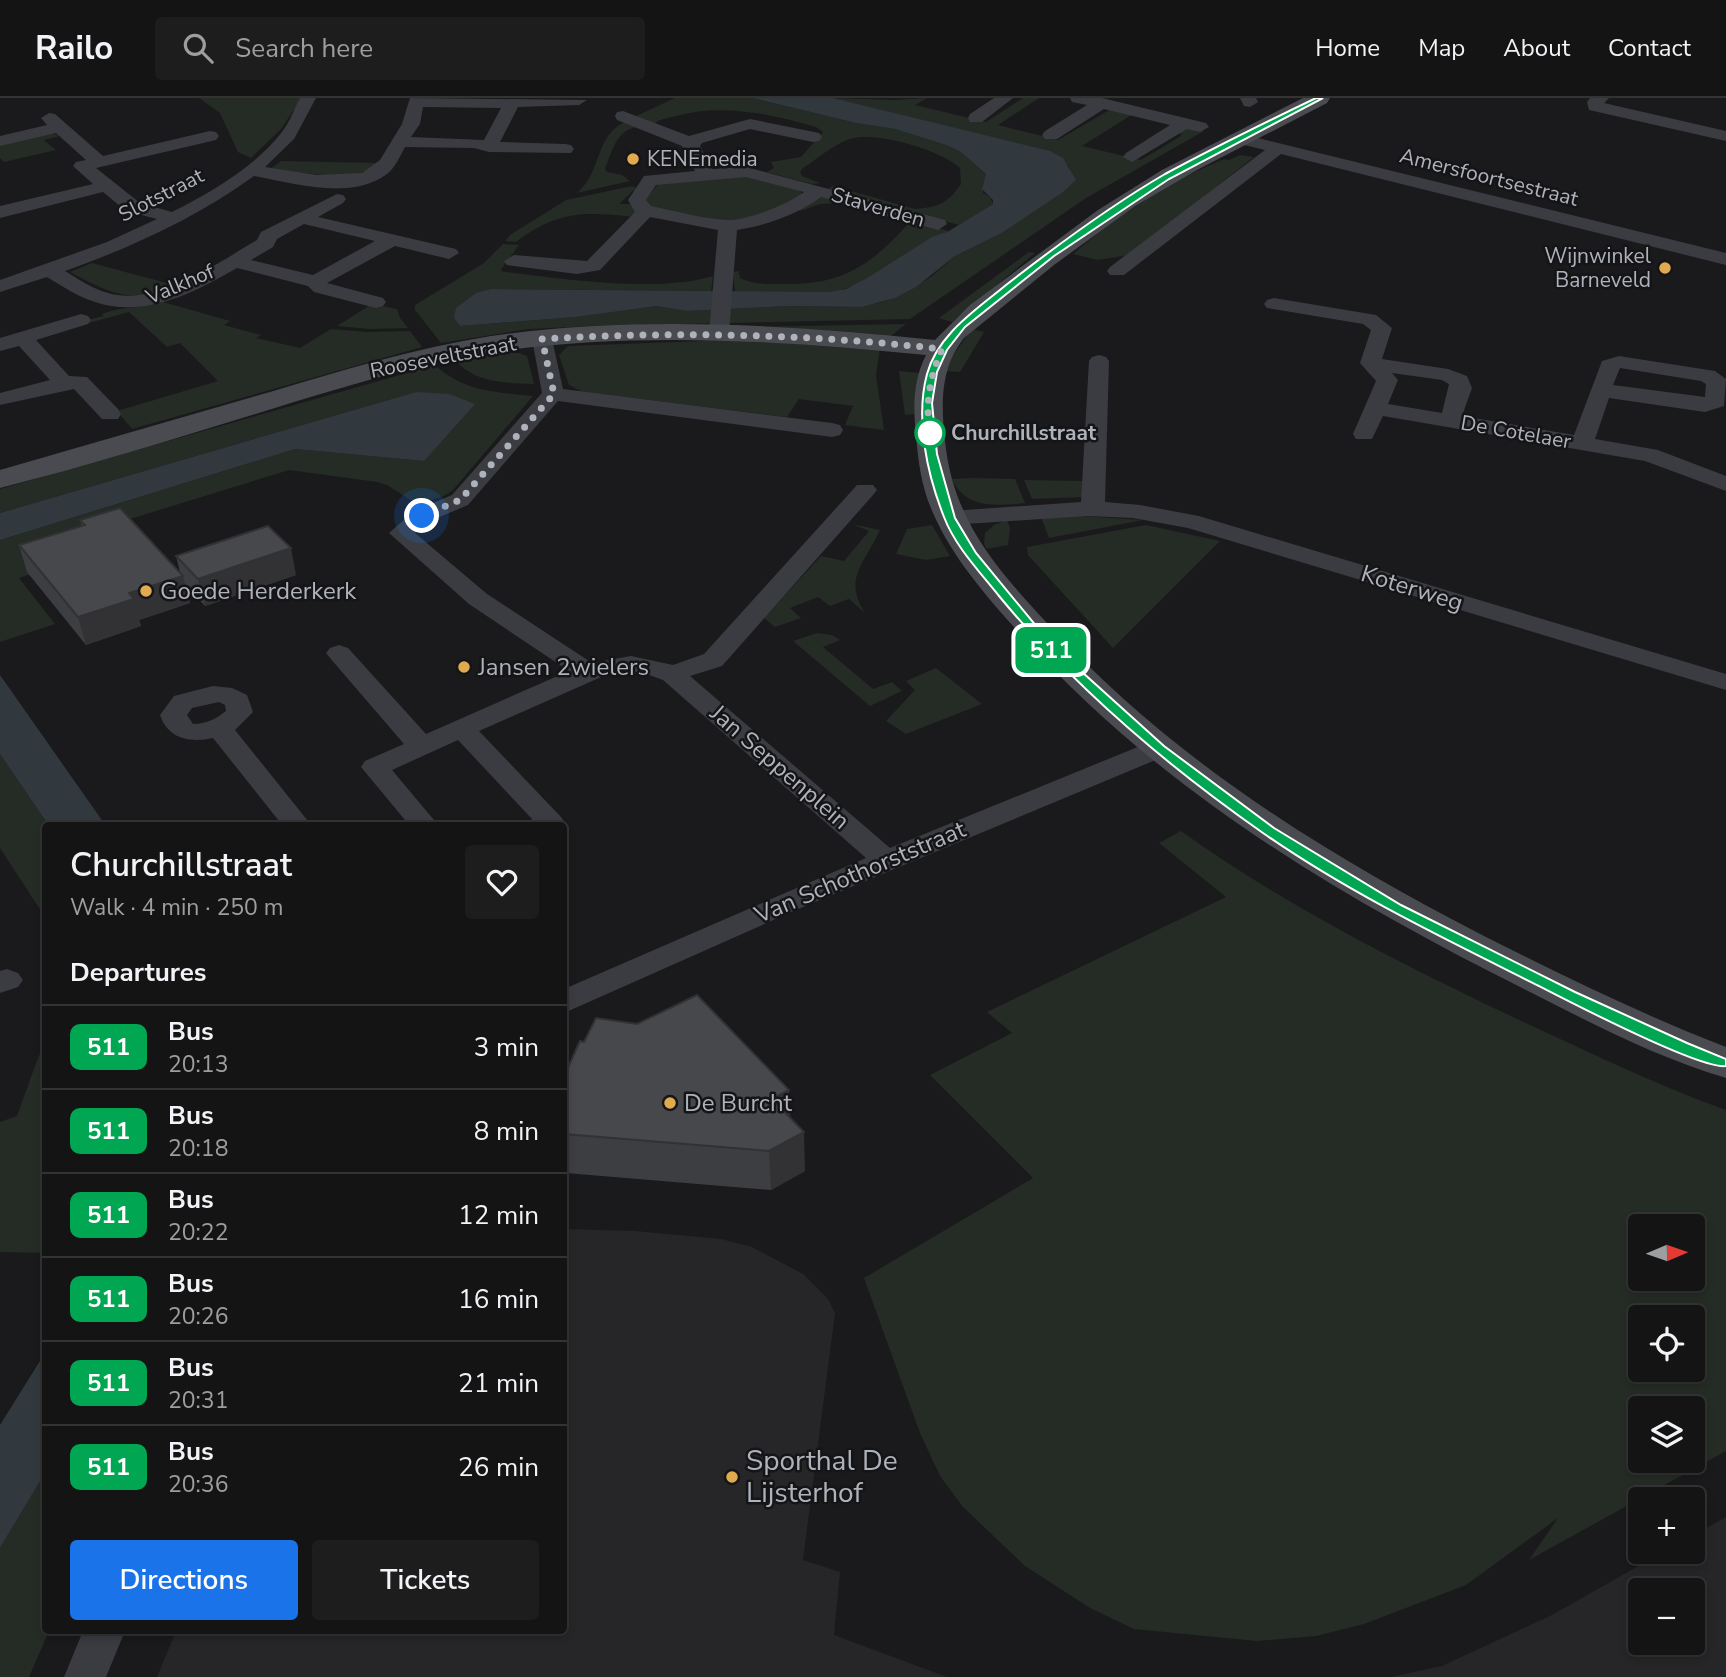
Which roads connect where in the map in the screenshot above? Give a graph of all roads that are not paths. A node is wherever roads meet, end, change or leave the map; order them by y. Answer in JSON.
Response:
{"nodes":[{"id":1,"x":308,"y":98,"type":"edge"},
{"id":2,"x":1005,"y":98,"type":"edge"},
{"id":3,"x":1078,"y":98,"type":"edge"},
{"id":4,"x":1319,"y":98,"type":"edge"},
{"id":5,"x":1592,"y":99,"type":"edge"},
{"id":6,"x":416,"y":100,"type":"edge"},
{"id":7,"x":579,"y":100,"type":"dead end"},
{"id":8,"x":512,"y":103,"type":"junction"},
{"id":9,"x":1102,"y":103,"type":"junction"},
{"id":10,"x":623,"y":116,"type":"dead end"},
{"id":11,"x":976,"y":118,"type":"dead end"},
{"id":12,"x":1051,"y":135,"type":"dead end"},
{"id":13,"x":210,"y":136,"type":"dead end"},
{"id":14,"x":1726,"y":136,"type":"edge"},
{"id":15,"x":813,"y":137,"type":"dead end"},
{"id":16,"x":1242,"y":139,"type":"junction"},
{"id":17,"x":0,"y":141,"type":"edge"},
{"id":18,"x":399,"y":142,"type":"junction"},
{"id":19,"x":691,"y":143,"type":"junction"},
{"id":20,"x":489,"y":147,"type":"junction"},
{"id":21,"x":1278,"y":148,"type":"junction"},
{"id":22,"x":565,"y":149,"type":"dead end"},
{"id":23,"x":1132,"y":157,"type":"dead end"},
{"id":24,"x":99,"y":162,"type":"junction"},
{"id":25,"x":250,"y":170,"type":"junction"},
{"id":26,"x":705,"y":173,"type":"junction"},
{"id":27,"x":815,"y":182,"type":"junction"},
{"id":28,"x":106,"y":186,"type":"junction"},
{"id":29,"x":865,"y":191,"type":"dead end"},
{"id":30,"x":337,"y":198,"type":"dead end"},
{"id":31,"x":646,"y":211,"type":"junction"},
{"id":32,"x":0,"y":212,"type":"edge"},
{"id":33,"x":173,"y":218,"type":"junction"},
{"id":34,"x":300,"y":218,"type":"junction"},
{"id":35,"x":938,"y":224,"type":"dead end"},
{"id":36,"x":728,"y":226,"type":"junction"},
{"id":37,"x":393,"y":239,"type":"junction"},
{"id":38,"x":449,"y":253,"type":"dead end"},
{"id":39,"x":1726,"y":259,"type":"edge"},
{"id":40,"x":234,"y":261,"type":"junction"},
{"id":41,"x":514,"y":261,"type":"dead end"},
{"id":42,"x":49,"y":270,"type":"junction"},
{"id":43,"x":1117,"y":271,"type":"dead end"},
{"id":44,"x":314,"y":282,"type":"junction"},
{"id":45,"x":0,"y":286,"type":"edge"},
{"id":46,"x":376,"y":302,"type":"dead end"},
{"id":47,"x":1275,"y":304,"type":"dead end"},
{"id":48,"x":81,"y":320,"type":"dead end"},
{"id":49,"x":720,"y":323,"type":"junction"},
{"id":50,"x":23,"y":338,"type":"junction"},
{"id":51,"x":542,"y":339,"type":"junction"},
{"id":52,"x":0,"y":345,"type":"edge"},
{"id":53,"x":942,"y":349,"type":"junction"},
{"id":54,"x":1099,"y":361,"type":"dead end"},
{"id":55,"x":1370,"y":363,"type":"junction"},
{"id":56,"x":64,"y":383,"type":"junction"},
{"id":57,"x":1601,"y":390,"type":"junction"},
{"id":58,"x":554,"y":394,"type":"junction"},
{"id":59,"x":0,"y":399,"type":"edge"},
{"id":60,"x":1375,"y":408,"type":"junction"},
{"id":61,"x":110,"y":414,"type":"dead end"},
{"id":62,"x":1450,"y":421,"type":"junction"},
{"id":63,"x":832,"y":430,"type":"dead end"},
{"id":64,"x":1364,"y":434,"type":"dead end"},
{"id":65,"x":1582,"y":443,"type":"junction"},
{"id":66,"x":0,"y":479,"type":"edge"},
{"id":67,"x":1726,"y":484,"type":"edge"},
{"id":68,"x":865,"y":490,"type":"dead end"},
{"id":69,"x":1094,"y":509,"type":"junction"},
{"id":70,"x":950,"y":518,"type":"junction"},
{"id":71,"x":339,"y":653,"type":"dead end"},
{"id":72,"x":588,"y":672,"type":"junction"},
{"id":73,"x":672,"y":674,"type":"junction"},
{"id":74,"x":1726,"y":682,"type":"edge"},
{"id":75,"x":220,"y":728,"type":"dead end"},
{"id":76,"x":463,"y":730,"type":"junction"},
{"id":77,"x":421,"y":746,"type":"junction"},
{"id":78,"x":1160,"y":748,"type":"junction"},
{"id":79,"x":295,"y":822,"type":"edge"},
{"id":80,"x":422,"y":822,"type":"edge"},
{"id":81,"x":551,"y":822,"type":"edge"},
{"id":82,"x":886,"y":860,"type":"junction"},
{"id":83,"x":567,"y":1001,"type":"edge"},
{"id":84,"x":1726,"y":1063,"type":"edge"},
{"id":85,"x":103,"y":1634,"type":"edge"},
{"id":86,"x":85,"y":1677,"type":"edge"}],
"edges":[{"from":1,"to":25,"type":"street","name":"Slotstraat"},
{"from":2,"to":11,"type":"street"},
{"from":3,"to":9,"type":"street"},
{"from":4,"to":16,"type":"street"},
{"from":5,"to":14,"type":"street"},
{"from":6,"to":8,"type":"street"},
{"from":6,"to":18,"type":"street"},
{"from":7,"to":8,"type":"street"},
{"from":8,"to":20,"type":"street"},
{"from":9,"to":12,"type":"street"},
{"from":9,"to":23,"type":"street"},
{"from":10,"to":19,"type":"street"},
{"from":13,"to":24,"type":"street"},
{"from":15,"to":19,"type":"street"},
{"from":16,"to":21,"type":"street","name":"Amersfoortsestraat"},
{"from":16,"to":53,"type":"street"},
{"from":17,"to":24,"type":"street"},
{"from":18,"to":20,"type":"street"},
{"from":18,"to":25,"type":"street"},
{"from":19,"to":26,"type":"street"},
{"from":20,"to":22,"type":"street"},
{"from":21,"to":39,"type":"street","name":"Amersfoortsestraat"},
{"from":21,"to":43,"type":"street"},
{"from":24,"to":28,"type":"street"},
{"from":25,"to":33,"type":"street","name":"Slotstraat"},
{"from":26,"to":27,"type":"street","name":"Staverden"},
{"from":26,"to":31,"type":"street","name":"Staverden"},
{"from":27,"to":29,"type":"street","name":"Staverden"},
{"from":27,"to":35,"type":"street","name":"Staverden"},
{"from":27,"to":36,"type":"street","name":"Staverden"},
{"from":28,"to":32,"type":"street"},
{"from":28,"to":33,"type":"street"},
{"from":30,"to":34,"type":"street","name":"Valkhof"},
{"from":31,"to":36,"type":"street","name":"Staverden"},
{"from":31,"to":41,"type":"street"},
{"from":33,"to":42,"type":"street","name":"Slotstraat"},
{"from":34,"to":37,"type":"street"},
{"from":34,"to":40,"type":"street","name":"Valkhof"},
{"from":36,"to":49,"type":"street"},
{"from":37,"to":38,"type":"street"},
{"from":37,"to":44,"type":"street"},
{"from":40,"to":42,"type":"street","name":"Valkhof"},
{"from":40,"to":44,"type":"street","name":"Valkhof"},
{"from":42,"to":45,"type":"street","name":"Slotstraat"},
{"from":44,"to":46,"type":"street","name":"Valkhof"},
{"from":47,"to":55,"type":"street"},
{"from":48,"to":50,"type":"street"},
{"from":49,"to":51,"type":"street","name":"Rooseveltstraat"},
{"from":49,"to":53,"type":"street","name":"Rooseveltstraat"},
{"from":50,"to":52,"type":"street"},
{"from":50,"to":56,"type":"street"},
{"from":51,"to":58,"type":"street"},
{"from":51,"to":66,"type":"street","name":"Rooseveltstraat"},
{"from":53,"to":70,"type":"street"},
{"from":54,"to":69,"type":"street"},
{"from":55,"to":60,"type":"street"},
{"from":55,"to":62,"type":"street","name":"De Cotelaer"},
{"from":56,"to":59,"type":"street"},
{"from":56,"to":61,"type":"street"},
{"from":57,"to":57,"type":"street","name":"De Cotelaer"},
{"from":57,"to":65,"type":"street","name":"De Cotelaer"},
{"from":58,"to":63,"type":"street"},
{"from":58,"to":72,"type":"street"},
{"from":60,"to":62,"type":"street","name":"De Cotelaer"},
{"from":60,"to":64,"type":"street"},
{"from":62,"to":65,"type":"street","name":"De Cotelaer"},
{"from":65,"to":67,"type":"street","name":"De Cotelaer"},
{"from":68,"to":73,"type":"street"},
{"from":69,"to":70,"type":"street","name":"Koterweg"},
{"from":69,"to":74,"type":"street","name":"Koterweg"},
{"from":70,"to":78,"type":"street"},
{"from":71,"to":77,"type":"street"},
{"from":72,"to":73,"type":"street","name":"Jan Seppenplein"},
{"from":72,"to":76,"type":"street","name":"Jan Seppenplein"},
{"from":73,"to":82,"type":"street","name":"Jan Seppenplein"},
{"from":75,"to":79,"type":"street"},
{"from":76,"to":77,"type":"street","name":"Jan Seppenplein"},
{"from":76,"to":81,"type":"street"},
{"from":77,"to":80,"type":"street","name":"Jan Seppenplein"},
{"from":78,"to":82,"type":"street","name":"Van Schothorststraat"},
{"from":78,"to":84,"type":"street"},
{"from":82,"to":83,"type":"street","name":"Van Schothorststraat"},
{"from":85,"to":86,"type":"street"}]}
